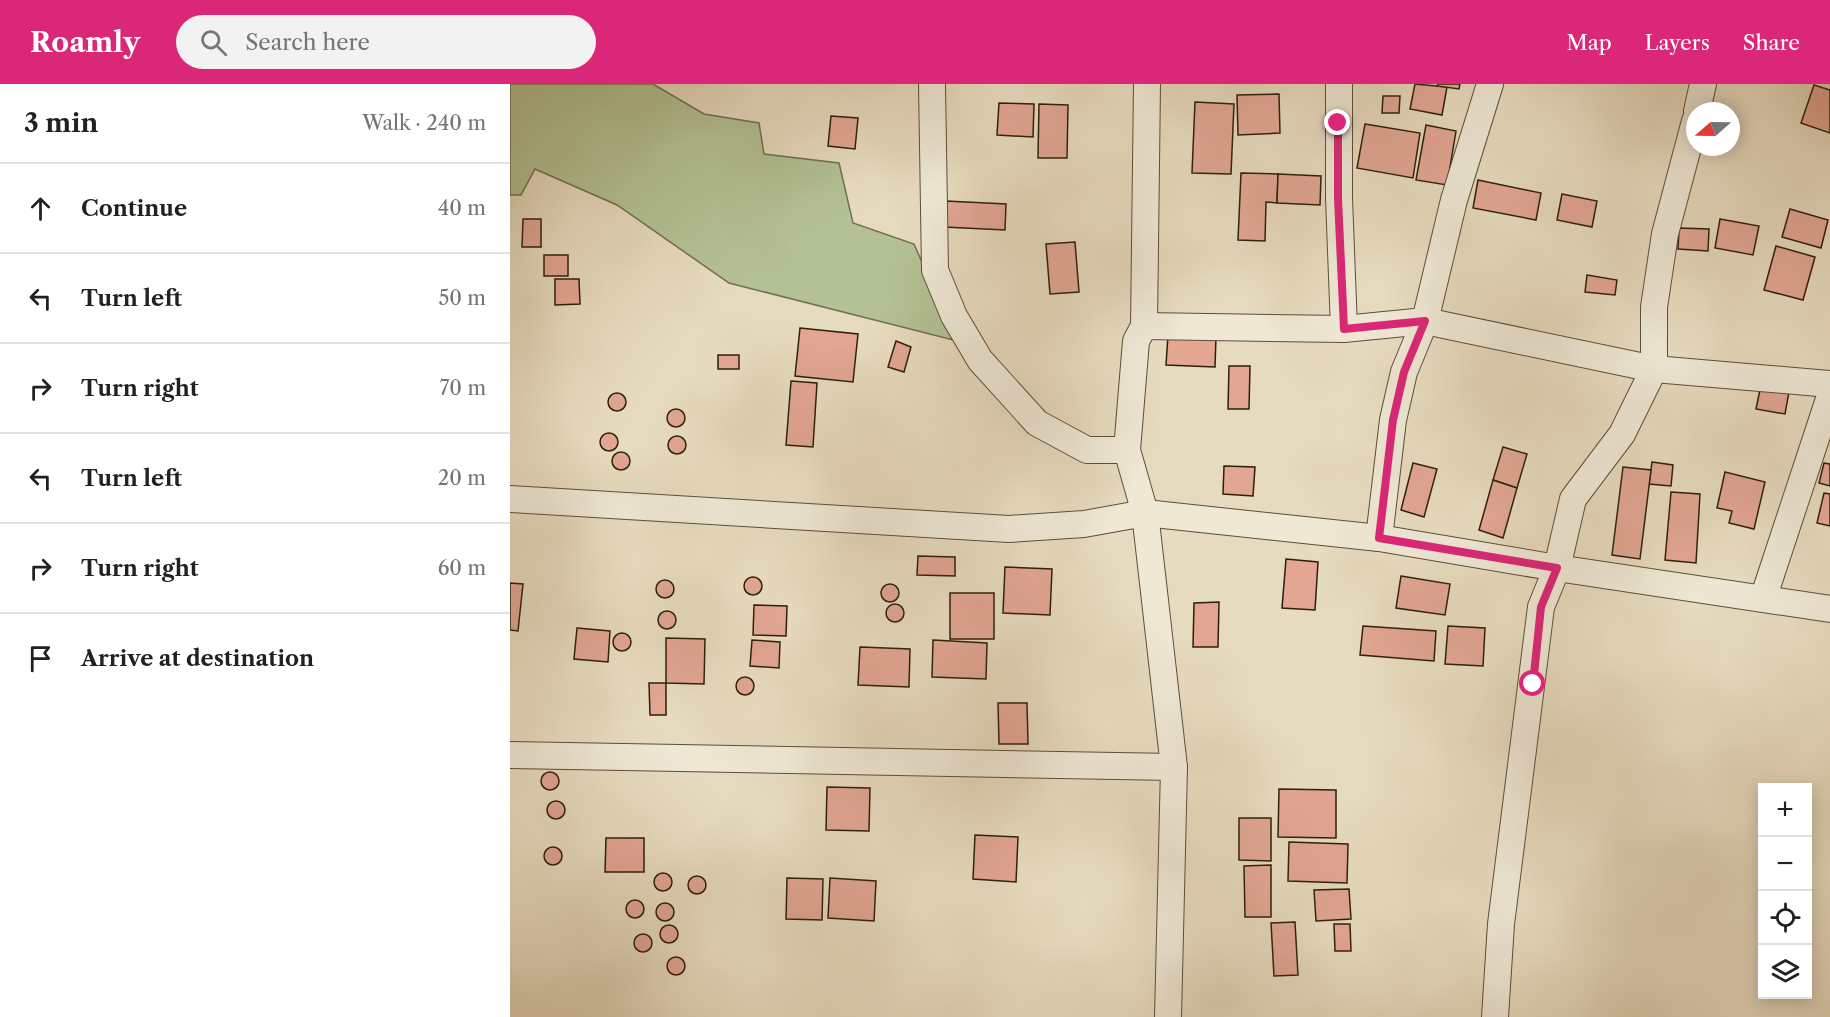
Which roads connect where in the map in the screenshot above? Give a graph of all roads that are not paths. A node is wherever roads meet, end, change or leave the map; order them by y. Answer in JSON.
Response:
{"nodes":[{"id":1,"x":932,"y":84,"type":"edge"},
{"id":2,"x":1147,"y":84,"type":"edge"},
{"id":3,"x":1339,"y":84,"type":"edge"},
{"id":4,"x":1490,"y":84,"type":"edge"},
{"id":5,"x":1703,"y":84,"type":"edge"},
{"id":6,"x":1699,"y":102,"type":"edge"},
{"id":7,"x":1686,"y":155,"type":"edge"},
{"id":8,"x":1425,"y":321,"type":"junction"},
{"id":9,"x":1143,"y":326,"type":"junction"},
{"id":10,"x":1344,"y":329,"type":"junction"},
{"id":11,"x":1654,"y":369,"type":"junction"},
{"id":12,"x":1830,"y":384,"type":"edge"},
{"id":13,"x":1830,"y":396,"type":"edge"},
{"id":14,"x":1127,"y":450,"type":"junction"},
{"id":15,"x":510,"y":499,"type":"edge"},
{"id":16,"x":1145,"y":513,"type":"junction"},
{"id":17,"x":1379,"y":538,"type":"junction"},
{"id":18,"x":1557,"y":568,"type":"junction"},
{"id":19,"x":1763,"y":599,"type":"junction"},
{"id":20,"x":1830,"y":609,"type":"edge"},
{"id":21,"x":510,"y":755,"type":"edge"},
{"id":22,"x":1174,"y":767,"type":"junction"},
{"id":23,"x":1168,"y":1017,"type":"edge"},
{"id":24,"x":1495,"y":1017,"type":"edge"}],
"edges":[{"from":1,"to":14,"type":"street"},
{"from":2,"to":9,"type":"street"},
{"from":3,"to":10,"type":"street"},
{"from":4,"to":8,"type":"street"},
{"from":5,"to":6,"type":"street"},
{"from":7,"to":11,"type":"street"},
{"from":8,"to":10,"type":"street"},
{"from":8,"to":11,"type":"street"},
{"from":8,"to":17,"type":"street"},
{"from":9,"to":10,"type":"street"},
{"from":9,"to":14,"type":"street"},
{"from":11,"to":12,"type":"street"},
{"from":11,"to":18,"type":"street"},
{"from":13,"to":19,"type":"street"},
{"from":14,"to":16,"type":"street"},
{"from":15,"to":16,"type":"street"},
{"from":16,"to":17,"type":"street"},
{"from":16,"to":22,"type":"street"},
{"from":17,"to":18,"type":"street"},
{"from":18,"to":19,"type":"street"},
{"from":18,"to":24,"type":"street"},
{"from":19,"to":20,"type":"street"},
{"from":21,"to":22,"type":"street"},
{"from":22,"to":23,"type":"street"}]}
